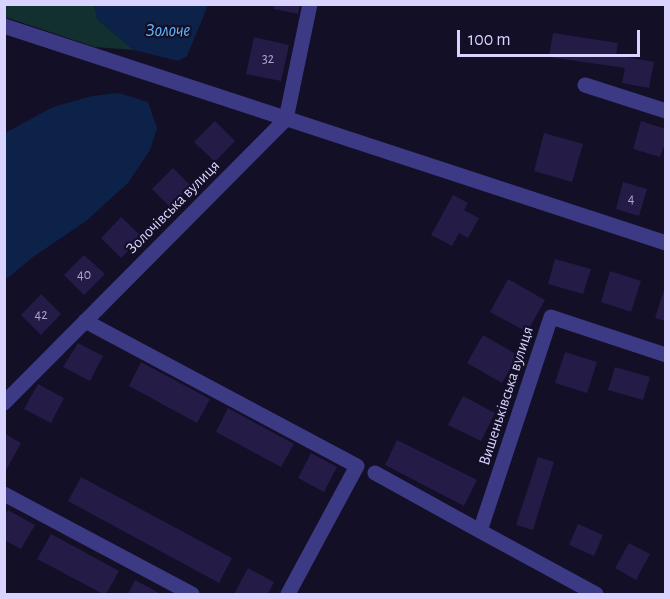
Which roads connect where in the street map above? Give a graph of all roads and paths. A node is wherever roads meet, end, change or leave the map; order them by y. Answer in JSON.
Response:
{"nodes":[{"id":1,"x":310,"y":4,"type":"edge"},
{"id":2,"x":4,"y":26,"type":"edge"},
{"id":3,"x":585,"y":85,"type":"dead end"},
{"id":4,"x":666,"y":111,"type":"edge"},
{"id":5,"x":286,"y":118,"type":"junction"},
{"id":6,"x":666,"y":243,"type":"edge"},
{"id":7,"x":85,"y":321,"type":"junction"},
{"id":8,"x":666,"y":355,"type":"edge"},
{"id":9,"x":4,"y":403,"type":"edge"},
{"id":10,"x":375,"y":473,"type":"dead end"},
{"id":11,"x":4,"y":494,"type":"edge"},
{"id":12,"x":480,"y":531,"type":"junction"},
{"id":13,"x":192,"y":594,"type":"edge"},
{"id":14,"x":288,"y":594,"type":"edge"},
{"id":15,"x":596,"y":594,"type":"edge"}],
"edges":[{"from":1,"to":5,"type":"street"},
{"from":2,"to":5,"type":"street"},
{"from":3,"to":4,"type":"street"},
{"from":5,"to":6,"type":"street"},
{"from":5,"to":7,"type":"street","name":"Золочівська вулиця"},
{"from":7,"to":9,"type":"street","name":"Золочівська вулиця"},
{"from":7,"to":14,"type":"street"},
{"from":8,"to":12,"type":"street","name":"Вишеньківська вулиця"},
{"from":10,"to":12,"type":"street"},
{"from":11,"to":13,"type":"street"},
{"from":12,"to":15,"type":"street"}]}
